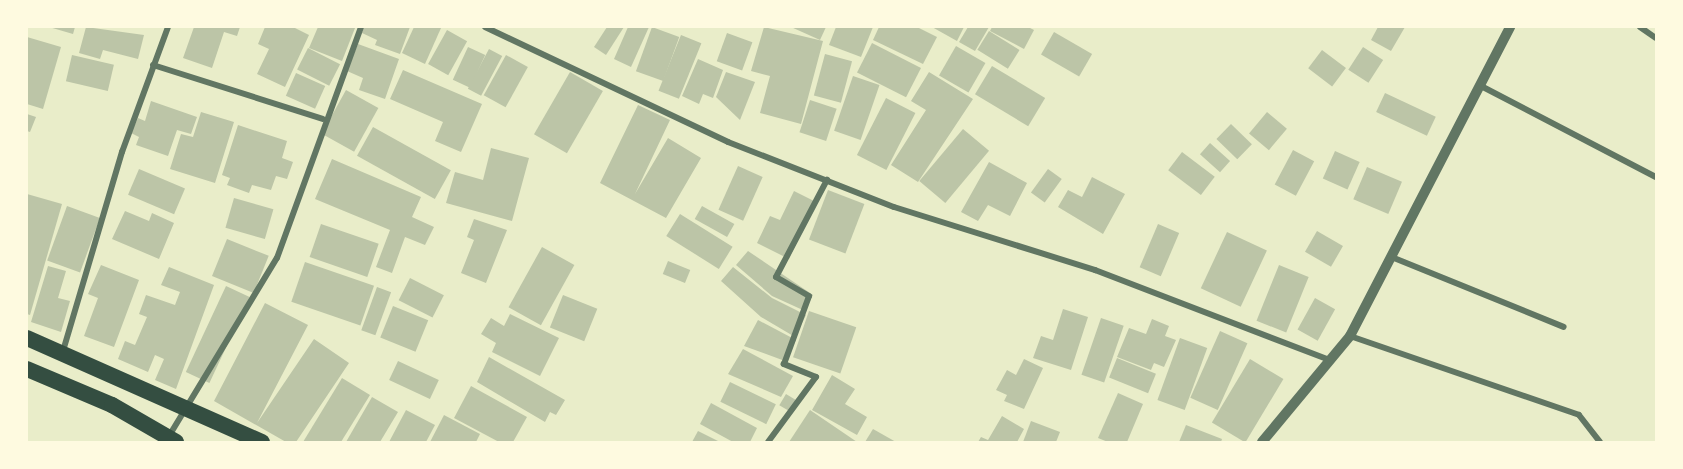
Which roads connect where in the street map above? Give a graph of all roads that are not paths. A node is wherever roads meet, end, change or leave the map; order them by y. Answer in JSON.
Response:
{"nodes":[{"id":1,"x":168,"y":27,"type":"edge"},
{"id":2,"x":360,"y":27,"type":"edge"},
{"id":3,"x":485,"y":27,"type":"edge"},
{"id":4,"x":1510,"y":27,"type":"edge"},
{"id":5,"x":1640,"y":27,"type":"edge"},
{"id":6,"x":1656,"y":38,"type":"edge"},
{"id":7,"x":153,"y":64,"type":"junction"},
{"id":8,"x":1481,"y":86,"type":"junction"},
{"id":9,"x":323,"y":119,"type":"junction"},
{"id":10,"x":1656,"y":177,"type":"edge"},
{"id":11,"x":827,"y":180,"type":"junction"},
{"id":12,"x":1394,"y":258,"type":"junction"},
{"id":13,"x":1564,"y":327,"type":"dead end"},
{"id":14,"x":1350,"y":336,"type":"junction"},
{"id":15,"x":27,"y":338,"type":"edge"},
{"id":16,"x":63,"y":351,"type":"junction"},
{"id":17,"x":1330,"y":360,"type":"junction"},
{"id":18,"x":27,"y":369,"type":"edge"},
{"id":19,"x":189,"y":407,"type":"junction"},
{"id":20,"x":170,"y":441,"type":"edge"},
{"id":21,"x":262,"y":442,"type":"edge"},
{"id":22,"x":768,"y":442,"type":"edge"},
{"id":23,"x":1262,"y":442,"type":"edge"},
{"id":24,"x":1600,"y":442,"type":"edge"}],
"edges":[{"from":1,"to":7,"type":"street"},
{"from":2,"to":9,"type":"street"},
{"from":3,"to":11,"type":"street"},
{"from":4,"to":8,"type":"street"},
{"from":5,"to":6,"type":"street"},
{"from":7,"to":9,"type":"street"},
{"from":7,"to":16,"type":"street"},
{"from":8,"to":10,"type":"street"},
{"from":8,"to":12,"type":"street"},
{"from":9,"to":19,"type":"street"},
{"from":11,"to":17,"type":"street"},
{"from":11,"to":22,"type":"street"},
{"from":12,"to":13,"type":"street"},
{"from":12,"to":14,"type":"street"},
{"from":14,"to":17,"type":"street"},
{"from":14,"to":24,"type":"street"},
{"from":15,"to":16,"type":"highway"},
{"from":16,"to":19,"type":"highway"},
{"from":17,"to":23,"type":"street"},
{"from":18,"to":20,"type":"highway"},
{"from":19,"to":20,"type":"street"},
{"from":19,"to":21,"type":"highway"}]}
